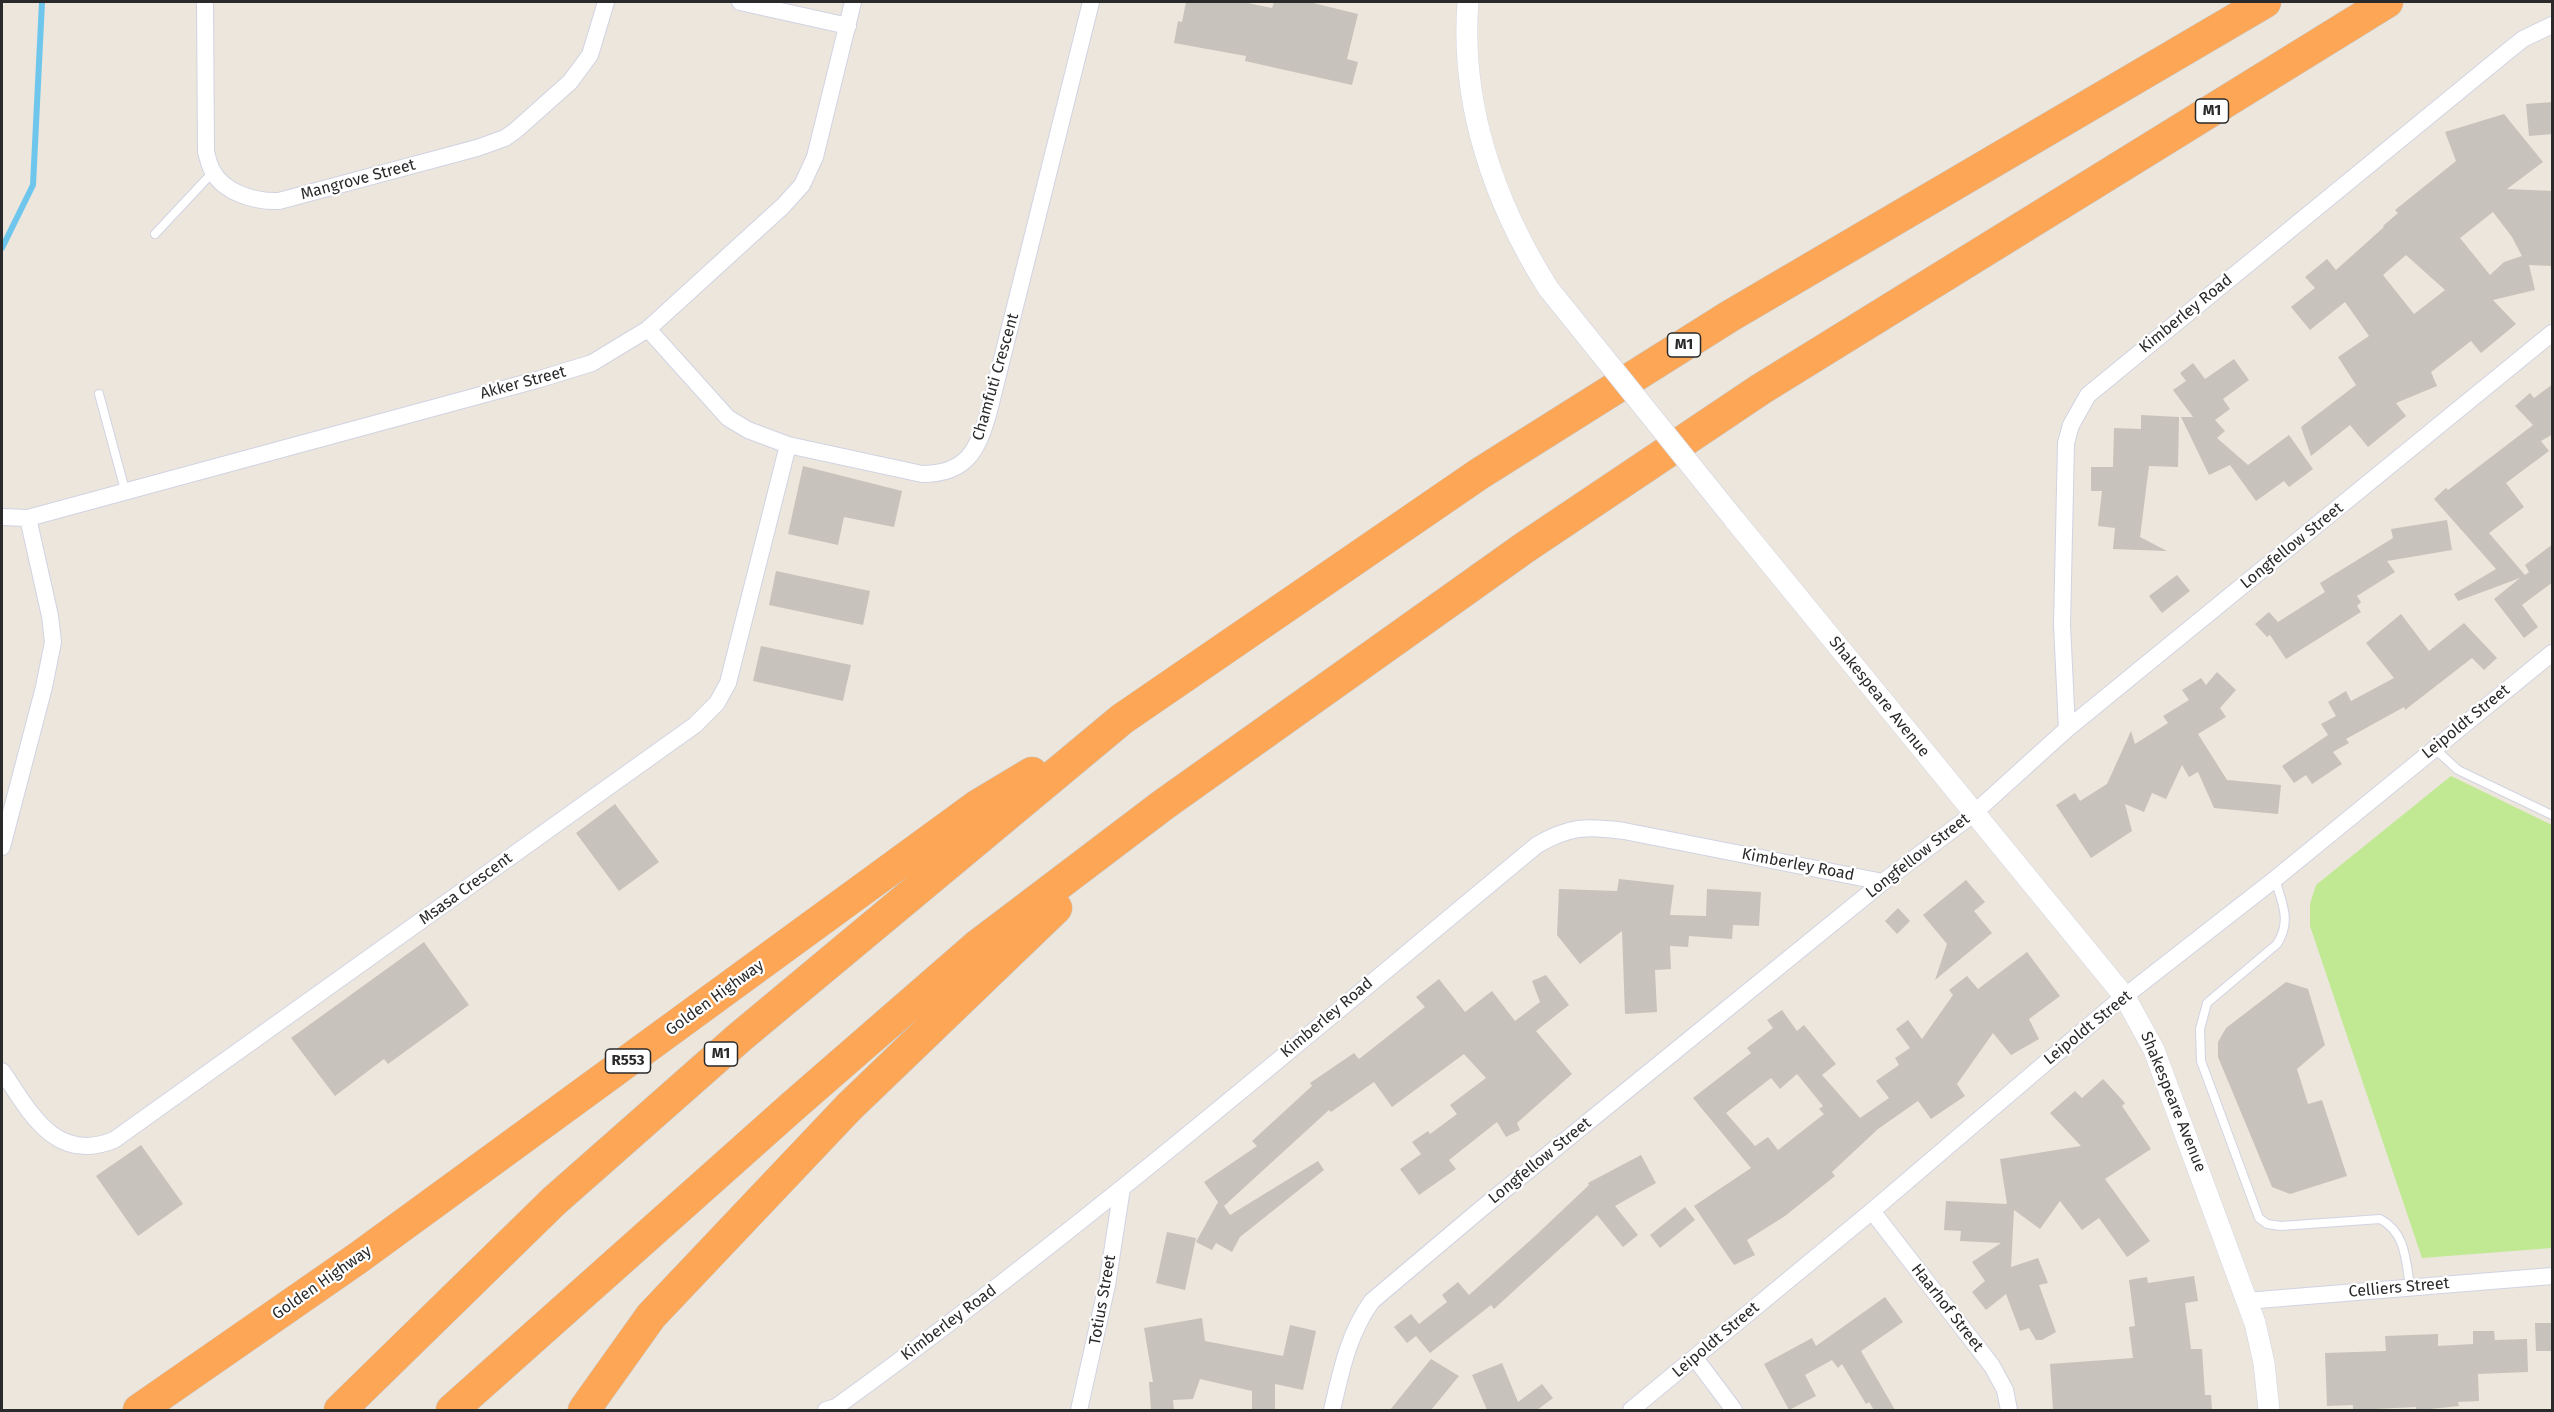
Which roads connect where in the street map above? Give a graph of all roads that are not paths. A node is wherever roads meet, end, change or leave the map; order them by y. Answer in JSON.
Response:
{"nodes":[{"id":1,"x":205,"y":2,"type":"edge"},
{"id":2,"x":606,"y":2,"type":"edge"},
{"id":3,"x":740,"y":2,"type":"edge"},
{"id":4,"x":853,"y":2,"type":"edge"},
{"id":5,"x":1091,"y":2,"type":"edge"},
{"id":6,"x":1468,"y":2,"type":"edge"},
{"id":7,"x":2265,"y":2,"type":"edge"},
{"id":8,"x":2387,"y":2,"type":"edge"},
{"id":9,"x":2553,"y":25,"type":"edge"},
{"id":10,"x":848,"y":26,"type":"junction"},
{"id":11,"x":213,"y":172,"type":"junction"},
{"id":12,"x":155,"y":234,"type":"dead end"},
{"id":13,"x":648,"y":329,"type":"junction"},
{"id":14,"x":2553,"y":333,"type":"edge"},
{"id":15,"x":99,"y":394,"type":"dead end"},
{"id":16,"x":788,"y":444,"type":"junction"},
{"id":17,"x":125,"y":490,"type":"junction"},
{"id":18,"x":2,"y":517,"type":"edge"},
{"id":19,"x":28,"y":518,"type":"junction"},
{"id":20,"x":2553,"y":653,"type":"edge"},
{"id":21,"x":1122,"y":719,"type":"junction"},
{"id":22,"x":2067,"y":729,"type":"junction"},
{"id":23,"x":2434,"y":748,"type":"junction"},
{"id":24,"x":1162,"y":806,"type":"junction"},
{"id":25,"x":1973,"y":814,"type":"junction"},
{"id":26,"x":2553,"y":815,"type":"edge"},
{"id":27,"x":2,"y":846,"type":"edge"},
{"id":28,"x":2275,"y":879,"type":"junction"},
{"id":29,"x":1883,"y":882,"type":"junction"},
{"id":30,"x":2125,"y":997,"type":"junction"},
{"id":31,"x":2,"y":1071,"type":"edge"},
{"id":32,"x":1122,"y":1188,"type":"junction"},
{"id":33,"x":1872,"y":1211,"type":"junction"},
{"id":34,"x":2553,"y":1276,"type":"edge"},
{"id":35,"x":2410,"y":1287,"type":"junction"},
{"id":36,"x":2247,"y":1301,"type":"junction"},
{"id":37,"x":1695,"y":1358,"type":"junction"},
{"id":38,"x":832,"y":1409,"type":"edge"},
{"id":39,"x":139,"y":1410,"type":"edge"},
{"id":40,"x":340,"y":1410,"type":"edge"},
{"id":41,"x":452,"y":1410,"type":"edge"},
{"id":42,"x":584,"y":1410,"type":"edge"},
{"id":43,"x":1080,"y":1410,"type":"edge"},
{"id":44,"x":1332,"y":1410,"type":"edge"},
{"id":45,"x":1631,"y":1410,"type":"edge"},
{"id":46,"x":1734,"y":1410,"type":"edge"},
{"id":47,"x":2009,"y":1410,"type":"edge"},
{"id":48,"x":2269,"y":1410,"type":"edge"}],
"edges":[{"from":1,"to":11,"type":"street"},
{"from":2,"to":11,"type":"street","name":"Mangrove Street"},
{"from":3,"to":10,"type":"street"},
{"from":4,"to":10,"type":"street","name":"Akker Street"},
{"from":5,"to":16,"type":"street","name":"Chamfuti Crescent"},
{"from":6,"to":25,"type":"street","name":"Shakespeare Avenue","bridge":true},
{"from":7,"to":21,"type":"highway","number":"M1"},
{"from":8,"to":24,"type":"highway","number":"M1"},
{"from":9,"to":22,"type":"street","name":"Kimberley Road"},
{"from":10,"to":13,"type":"street","name":"Akker Street"},
{"from":11,"to":12,"type":"lane"},
{"from":13,"to":16,"type":"street","name":"Chamfuti Crescent"},
{"from":13,"to":17,"type":"street","name":"Akker Street"},
{"from":14,"to":22,"type":"street","name":"Longfellow Street"},
{"from":15,"to":17,"type":"lane"},
{"from":16,"to":31,"type":"street","name":"Msasa Crescent"},
{"from":17,"to":19,"type":"street","name":"Akker Street"},
{"from":18,"to":19,"type":"street","name":"Akker Street"},
{"from":19,"to":27,"type":"street"},
{"from":20,"to":23,"type":"street","name":"Leipoldt Street"},
{"from":21,"to":39,"type":"highway","name":"Golden Highway","number":"R553"},
{"from":21,"to":40,"type":"highway","number":"M1"},
{"from":22,"to":25,"type":"street","name":"Longfellow Street"},
{"from":23,"to":26,"type":"lane"},
{"from":23,"to":28,"type":"street","name":"Leipoldt Street"},
{"from":24,"to":41,"type":"highway","number":"M1"},
{"from":24,"to":42,"type":"highway"},
{"from":25,"to":29,"type":"street","name":"Longfellow Street"},
{"from":25,"to":30,"type":"street","name":"Shakespeare Avenue"},
{"from":28,"to":30,"type":"street","name":"Leipoldt Street"},
{"from":28,"to":35,"type":"lane"},
{"from":29,"to":32,"type":"street","name":"Kimberley Road"},
{"from":29,"to":44,"type":"street","name":"Longfellow Street"},
{"from":30,"to":33,"type":"street","name":"Leipoldt Street"},
{"from":30,"to":36,"type":"street","name":"Shakespeare Avenue"},
{"from":32,"to":38,"type":"street","name":"Kimberley Road"},
{"from":32,"to":43,"type":"street","name":"Totius Street"},
{"from":33,"to":37,"type":"street","name":"Leipoldt Street"},
{"from":33,"to":47,"type":"street","name":"Haarhof Street"},
{"from":34,"to":35,"type":"street","name":"Celliers Street"},
{"from":35,"to":36,"type":"street","name":"Celliers Street"},
{"from":36,"to":48,"type":"street","name":"Shakespeare Avenue"},
{"from":37,"to":45,"type":"street","name":"Leipoldt Street"},
{"from":37,"to":46,"type":"street"}]}
